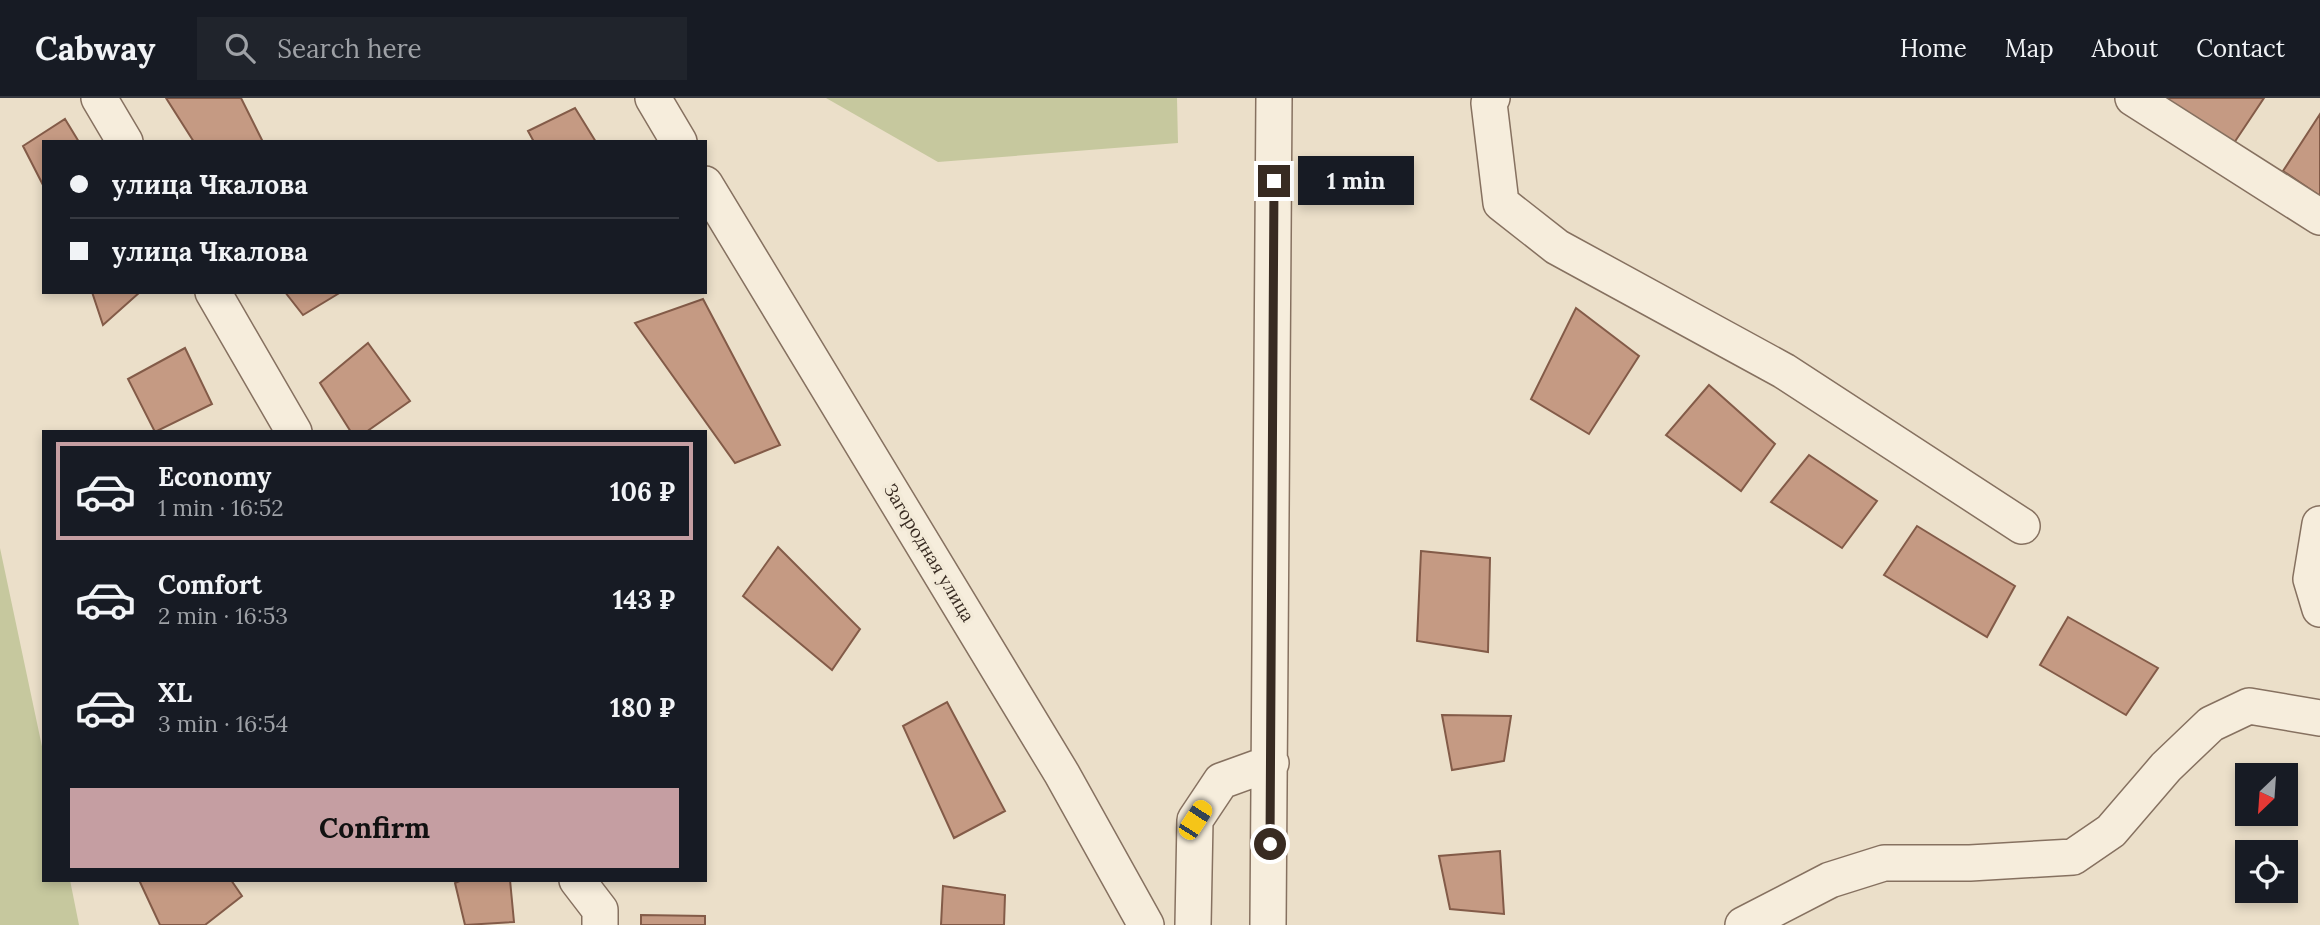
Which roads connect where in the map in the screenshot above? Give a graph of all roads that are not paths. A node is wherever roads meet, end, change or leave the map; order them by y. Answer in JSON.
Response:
{"nodes":[{"id":1,"x":99,"y":98,"type":"edge"},
{"id":2,"x":653,"y":98,"type":"edge"},
{"id":3,"x":1274,"y":98,"type":"edge"},
{"id":4,"x":1492,"y":98,"type":"edge"},
{"id":5,"x":2133,"y":98,"type":"edge"},
{"id":6,"x":124,"y":140,"type":"edge"},
{"id":7,"x":678,"y":140,"type":"edge"},
{"id":8,"x":707,"y":187,"type":"edge"},
{"id":9,"x":2320,"y":217,"type":"edge"},
{"id":10,"x":214,"y":294,"type":"edge"},
{"id":11,"x":293,"y":430,"type":"edge"},
{"id":12,"x":2320,"y":524,"type":"edge"},
{"id":13,"x":2022,"y":526,"type":"dead end"},
{"id":14,"x":2320,"y":608,"type":"edge"},
{"id":15,"x":2320,"y":718,"type":"edge"},
{"id":16,"x":1271,"y":762,"type":"junction"},
{"id":17,"x":579,"y":882,"type":"edge"},
{"id":18,"x":600,"y":925,"type":"edge"},
{"id":19,"x":1146,"y":925,"type":"edge"},
{"id":20,"x":1192,"y":925,"type":"edge"},
{"id":21,"x":1268,"y":925,"type":"edge"},
{"id":22,"x":1742,"y":925,"type":"edge"}],
"edges":[{"from":1,"to":6,"type":"street"},
{"from":2,"to":7,"type":"street"},
{"from":3,"to":16,"type":"street"},
{"from":4,"to":13,"type":"street"},
{"from":5,"to":9,"type":"street"},
{"from":8,"to":19,"type":"street","name":"Загородная улица"},
{"from":10,"to":11,"type":"street"},
{"from":12,"to":14,"type":"street"},
{"from":15,"to":22,"type":"street"},
{"from":16,"to":20,"type":"street"},
{"from":16,"to":21,"type":"street"},
{"from":17,"to":18,"type":"street"}]}
